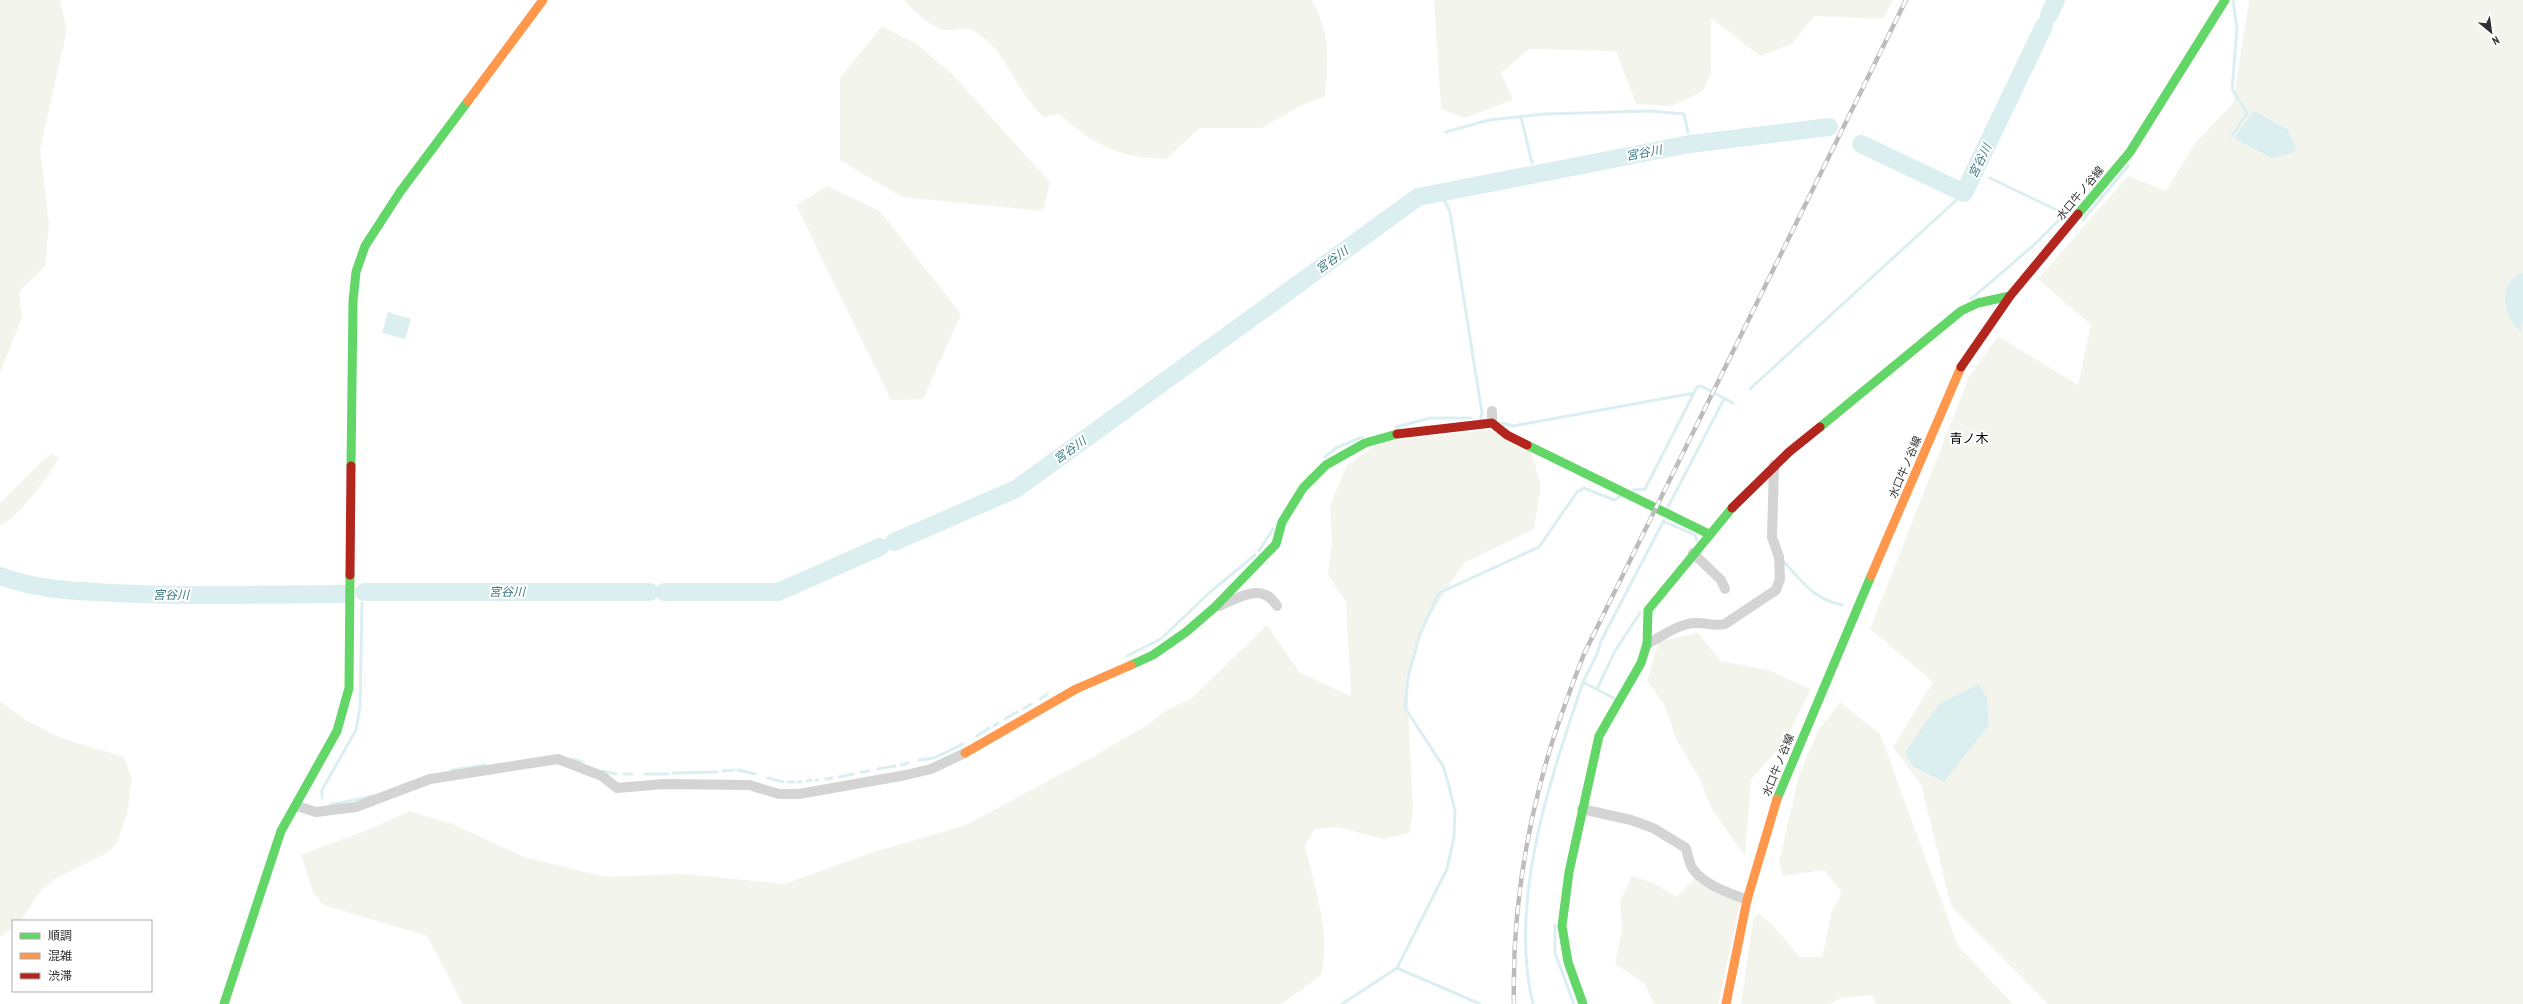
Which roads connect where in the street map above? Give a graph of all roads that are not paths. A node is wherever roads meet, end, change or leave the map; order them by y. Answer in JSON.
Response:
{"nodes":[{"id":1,"x":543,"y":0,"type":"edge"},
{"id":2,"x":2225,"y":0,"type":"edge"},
{"id":3,"x":2010,"y":296,"type":"junction"},
{"id":4,"x":1492,"y":411,"type":"dead end"},
{"id":5,"x":1492,"y":423,"type":"junction"},
{"id":6,"x":1774,"y":465,"type":"junction"},
{"id":7,"x":1709,"y":534,"type":"junction"},
{"id":8,"x":1693,"y":553,"type":"junction"},
{"id":9,"x":1725,"y":589,"type":"dead end"},
{"id":10,"x":1277,"y":606,"type":"dead end"},
{"id":11,"x":1215,"y":607,"type":"junction"},
{"id":12,"x":1647,"y":644,"type":"junction"},
{"id":13,"x":965,"y":753,"type":"joint"},
{"id":14,"x":296,"y":806,"type":"junction"},
{"id":15,"x":1582,"y":809,"type":"junction"},
{"id":16,"x":1747,"y":900,"type":"junction"},
{"id":17,"x":224,"y":1004,"type":"edge"},
{"id":18,"x":1583,"y":1004,"type":"edge"},
{"id":19,"x":1726,"y":1004,"type":"edge"}],
"edges":[{"from":1,"to":14,"type":"street"},
{"from":2,"to":3,"type":"street","name":"水口牛ノ谷線"},
{"from":3,"to":6,"type":"street"},
{"from":3,"to":16,"type":"street","name":"水口牛ノ谷線"},
{"from":4,"to":5,"type":"street"},
{"from":5,"to":7,"type":"street"},
{"from":5,"to":11,"type":"street"},
{"from":6,"to":7,"type":"street"},
{"from":6,"to":12,"type":"street"},
{"from":7,"to":8,"type":"street"},
{"from":8,"to":9,"type":"street"},
{"from":8,"to":12,"type":"street"},
{"from":10,"to":11,"type":"street"},
{"from":11,"to":13,"type":"street"},
{"from":12,"to":15,"type":"street"},
{"from":13,"to":14,"type":"street"},
{"from":14,"to":17,"type":"street"},
{"from":15,"to":16,"type":"street"},
{"from":15,"to":18,"type":"street"},
{"from":16,"to":19,"type":"street","name":"水口牛ノ谷線"}]}
